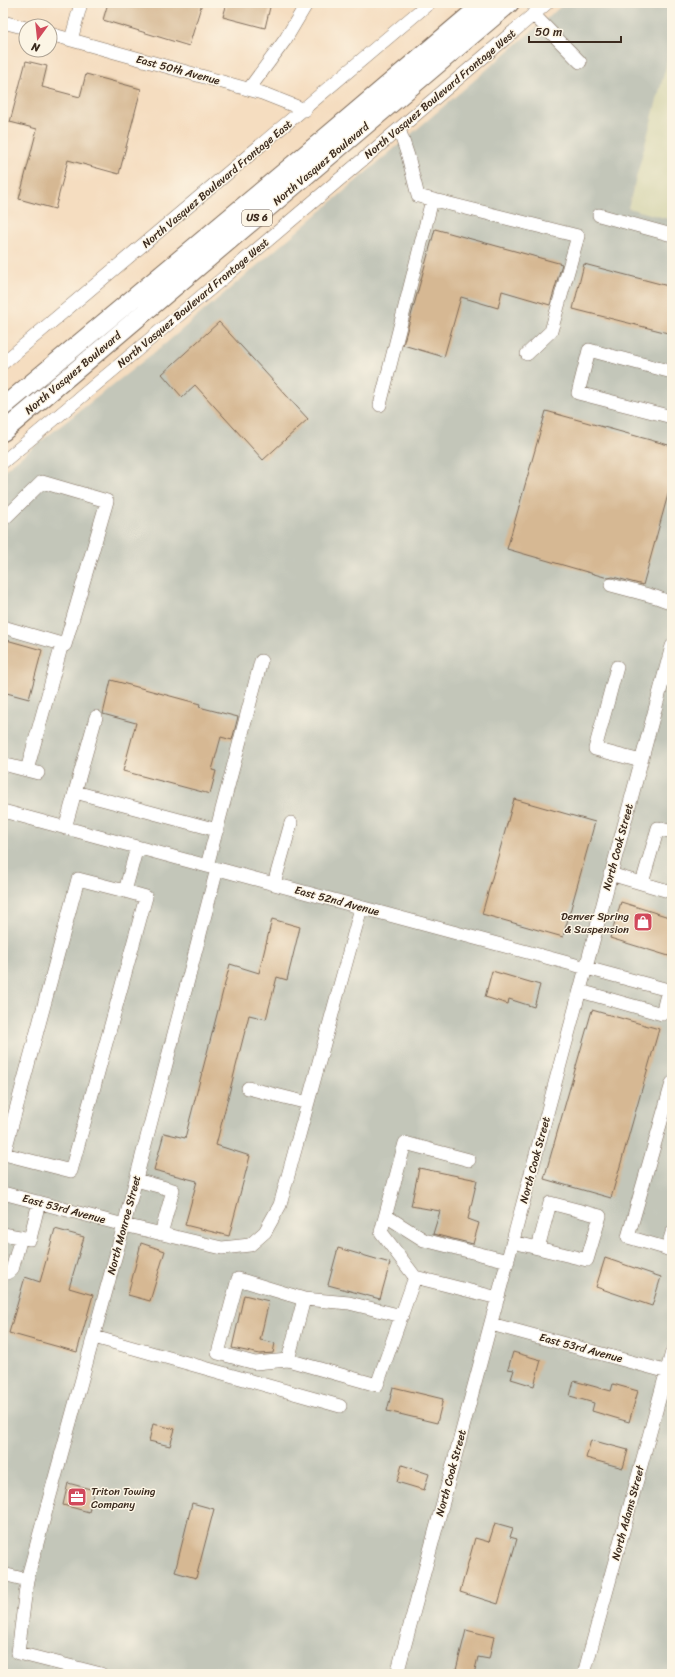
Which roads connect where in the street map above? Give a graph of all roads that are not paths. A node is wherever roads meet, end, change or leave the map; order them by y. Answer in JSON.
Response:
{"nodes":[{"id":1,"x":81,"y":3,"type":"edge"},
{"id":2,"x":307,"y":3,"type":"edge"},
{"id":3,"x":429,"y":3,"type":"edge"},
{"id":4,"x":484,"y":3,"type":"edge"},
{"id":5,"x":510,"y":3,"type":"edge"},
{"id":6,"x":547,"y":3,"type":"edge"},
{"id":7,"x":533,"y":14,"type":"junction"},
{"id":8,"x":3,"y":22,"type":"edge"},
{"id":9,"x":18,"y":26,"type":"edge"},
{"id":10,"x":58,"y":36,"type":"edge"},
{"id":11,"x":71,"y":40,"type":"junction"},
{"id":12,"x":580,"y":62,"type":"dead end"},
{"id":13,"x":249,"y":89,"type":"junction"},
{"id":14,"x":305,"y":110,"type":"junction"},
{"id":15,"x":399,"y":129,"type":"junction"},
{"id":16,"x":432,"y":200,"type":"junction"},
{"id":17,"x":599,"y":215,"type":"dead end"},
{"id":18,"x":672,"y":235,"type":"edge"},
{"id":19,"x":527,"y":354,"type":"dead end"},
{"id":20,"x":3,"y":363,"type":"edge"},
{"id":21,"x":672,"y":372,"type":"edge"},
{"id":22,"x":380,"y":406,"type":"dead end"},
{"id":23,"x":3,"y":407,"type":"edge"},
{"id":24,"x":672,"y":418,"type":"edge"},
{"id":25,"x":3,"y":432,"type":"edge"},
{"id":26,"x":3,"y":462,"type":"edge"},
{"id":27,"x":3,"y":520,"type":"edge"},
{"id":28,"x":612,"y":585,"type":"dead end"},
{"id":29,"x":672,"y":603,"type":"edge"},
{"id":30,"x":3,"y":627,"type":"edge"},
{"id":31,"x":62,"y":644,"type":"junction"},
{"id":32,"x":672,"y":646,"type":"edge"},
{"id":33,"x":261,"y":661,"type":"dead end"},
{"id":34,"x":617,"y":667,"type":"dead end"},
{"id":35,"x":96,"y":717,"type":"dead end"},
{"id":36,"x":641,"y":761,"type":"junction"},
{"id":37,"x":3,"y":764,"type":"edge"},
{"id":38,"x":75,"y":792,"type":"junction"},
{"id":39,"x":3,"y":811,"type":"edge"},
{"id":40,"x":291,"y":823,"type":"dead end"},
{"id":41,"x":65,"y":828,"type":"junction"},
{"id":42,"x":217,"y":830,"type":"junction"},
{"id":43,"x":672,"y":832,"type":"edge"},
{"id":44,"x":137,"y":847,"type":"junction"},
{"id":45,"x":212,"y":868,"type":"junction"},
{"id":46,"x":610,"y":874,"type":"junction"},
{"id":47,"x":642,"y":883,"type":"junction"},
{"id":48,"x":274,"y":884,"type":"junction"},
{"id":49,"x":125,"y":891,"type":"junction"},
{"id":50,"x":672,"y":892,"type":"edge"},
{"id":51,"x":361,"y":908,"type":"junction"},
{"id":52,"x":586,"y":968,"type":"junction"},
{"id":53,"x":670,"y":991,"type":"edge"},
{"id":54,"x":580,"y":992,"type":"junction"},
{"id":55,"x":672,"y":1083,"type":"edge"},
{"id":56,"x":248,"y":1088,"type":"dead end"},
{"id":57,"x":308,"y":1103,"type":"junction"},
{"id":58,"x":470,"y":1160,"type":"dead end"},
{"id":59,"x":136,"y":1180,"type":"junction"},
{"id":60,"x":3,"y":1193,"type":"edge"},
{"id":61,"x":39,"y":1202,"type":"junction"},
{"id":62,"x":386,"y":1216,"type":"junction"},
{"id":63,"x":124,"y":1226,"type":"junction"},
{"id":64,"x":672,"y":1233,"type":"edge"},
{"id":65,"x":3,"y":1234,"type":"edge"},
{"id":66,"x":161,"y":1234,"type":"junction"},
{"id":67,"x":21,"y":1237,"type":"junction"},
{"id":68,"x":513,"y":1242,"type":"junction"},
{"id":69,"x":538,"y":1248,"type":"junction"},
{"id":70,"x":670,"y":1249,"type":"edge"},
{"id":71,"x":508,"y":1261,"type":"junction"},
{"id":72,"x":3,"y":1275,"type":"edge"},
{"id":73,"x":415,"y":1277,"type":"junction"},
{"id":74,"x":498,"y":1298,"type":"junction"},
{"id":75,"x":304,"y":1299,"type":"junction"},
{"id":76,"x":402,"y":1316,"type":"junction"},
{"id":77,"x":491,"y":1324,"type":"junction"},
{"id":78,"x":94,"y":1337,"type":"junction"},
{"id":79,"x":672,"y":1352,"type":"edge"},
{"id":80,"x":288,"y":1360,"type":"junction"},
{"id":81,"x":669,"y":1372,"type":"edge"},
{"id":82,"x":340,"y":1406,"type":"dead end"},
{"id":83,"x":3,"y":1574,"type":"edge"},
{"id":84,"x":27,"y":1580,"type":"junction"},
{"id":85,"x":101,"y":1674,"type":"edge"},
{"id":86,"x":397,"y":1674,"type":"edge"},
{"id":87,"x":584,"y":1674,"type":"edge"}],
"edges":[{"from":1,"to":11,"type":"street"},
{"from":2,"to":13,"type":"street"},
{"from":3,"to":14,"type":"street","name":"North Vasquez Boulevard Frontage East"},
{"from":4,"to":23,"type":"highway","name":"North Vasquez Boulevard","number":"US 6"},
{"from":5,"to":25,"type":"highway","name":"North Vasquez Boulevard","number":"US 6"},
{"from":6,"to":7,"type":"street","name":"North Vasquez Boulevard Frontage West"},
{"from":7,"to":12,"type":"street"},
{"from":7,"to":15,"type":"street","name":"North Vasquez Boulevard Frontage West"},
{"from":8,"to":9,"type":"street"},
{"from":10,"to":11,"type":"street","name":"East 50th Avenue"},
{"from":11,"to":13,"type":"street","name":"East 50th Avenue"},
{"from":13,"to":14,"type":"street","name":"East 50th Avenue"},
{"from":14,"to":20,"type":"street","name":"North Vasquez Boulevard Frontage East"},
{"from":15,"to":16,"type":"street"},
{"from":15,"to":26,"type":"street","name":"North Vasquez Boulevard Frontage West"},
{"from":16,"to":19,"type":"street"},
{"from":16,"to":22,"type":"street"},
{"from":17,"to":18,"type":"street"},
{"from":21,"to":24,"type":"street"},
{"from":27,"to":31,"type":"street"},
{"from":28,"to":29,"type":"street"},
{"from":30,"to":31,"type":"street"},
{"from":31,"to":37,"type":"street"},
{"from":32,"to":36,"type":"street","name":"North Cook Street"},
{"from":33,"to":42,"type":"street","name":"North Monroe Street"},
{"from":34,"to":36,"type":"street"},
{"from":35,"to":38,"type":"street"},
{"from":36,"to":46,"type":"street","name":"North Cook Street"},
{"from":38,"to":41,"type":"street"},
{"from":38,"to":42,"type":"street"},
{"from":39,"to":41,"type":"street","name":"East 52nd Avenue"},
{"from":40,"to":48,"type":"street"},
{"from":41,"to":44,"type":"street","name":"East 52nd Avenue"},
{"from":42,"to":45,"type":"street","name":"North Monroe Street"},
{"from":43,"to":47,"type":"street"},
{"from":44,"to":45,"type":"street","name":"East 52nd Avenue"},
{"from":44,"to":49,"type":"street"},
{"from":45,"to":48,"type":"street","name":"East 52nd Avenue"},
{"from":45,"to":59,"type":"street","name":"North Monroe Street"},
{"from":46,"to":47,"type":"street"},
{"from":46,"to":52,"type":"street","name":"North Cook Street"},
{"from":47,"to":50,"type":"street"},
{"from":48,"to":51,"type":"street","name":"East 52nd Avenue"},
{"from":49,"to":49,"type":"street"},
{"from":51,"to":52,"type":"street","name":"East 52nd Avenue"},
{"from":51,"to":57,"type":"street","name":"East 53rd Avenue"},
{"from":52,"to":53,"type":"street","name":"East 52nd Avenue"},
{"from":52,"to":54,"type":"street","name":"North Cook Street"},
{"from":53,"to":54,"type":"street"},
{"from":54,"to":68,"type":"street","name":"North Cook Street"},
{"from":55,"to":70,"type":"street"},
{"from":56,"to":57,"type":"street"},
{"from":57,"to":66,"type":"street","name":"East 53rd Avenue"},
{"from":58,"to":62,"type":"street"},
{"from":59,"to":63,"type":"street","name":"North Monroe Street"},
{"from":59,"to":66,"type":"street"},
{"from":60,"to":61,"type":"street","name":"East 53rd Avenue"},
{"from":61,"to":63,"type":"street","name":"East 53rd Avenue"},
{"from":61,"to":67,"type":"street"},
{"from":62,"to":71,"type":"street"},
{"from":62,"to":73,"type":"street"},
{"from":63,"to":66,"type":"street","name":"East 53rd Avenue"},
{"from":63,"to":78,"type":"street","name":"North Monroe Street"},
{"from":64,"to":70,"type":"street"},
{"from":65,"to":67,"type":"street"},
{"from":67,"to":72,"type":"street"},
{"from":68,"to":69,"type":"street"},
{"from":68,"to":71,"type":"street","name":"North Cook Street"},
{"from":69,"to":69,"type":"street"},
{"from":71,"to":74,"type":"street","name":"North Cook Street"},
{"from":73,"to":74,"type":"street"},
{"from":73,"to":76,"type":"street"},
{"from":74,"to":77,"type":"street","name":"North Cook Street"},
{"from":75,"to":76,"type":"street"},
{"from":75,"to":80,"type":"street"},
{"from":75,"to":80,"type":"street"},
{"from":76,"to":80,"type":"street"},
{"from":77,"to":81,"type":"street","name":"East 53rd Avenue"},
{"from":77,"to":86,"type":"street","name":"North Cook Street"},
{"from":78,"to":82,"type":"street"},
{"from":78,"to":84,"type":"street","name":"North Monroe Street"},
{"from":79,"to":81,"type":"street","name":"North Adams Street"},
{"from":81,"to":87,"type":"street","name":"North Adams Street"},
{"from":83,"to":84,"type":"street"},
{"from":84,"to":85,"type":"street","name":"North Monroe Street"}]}
